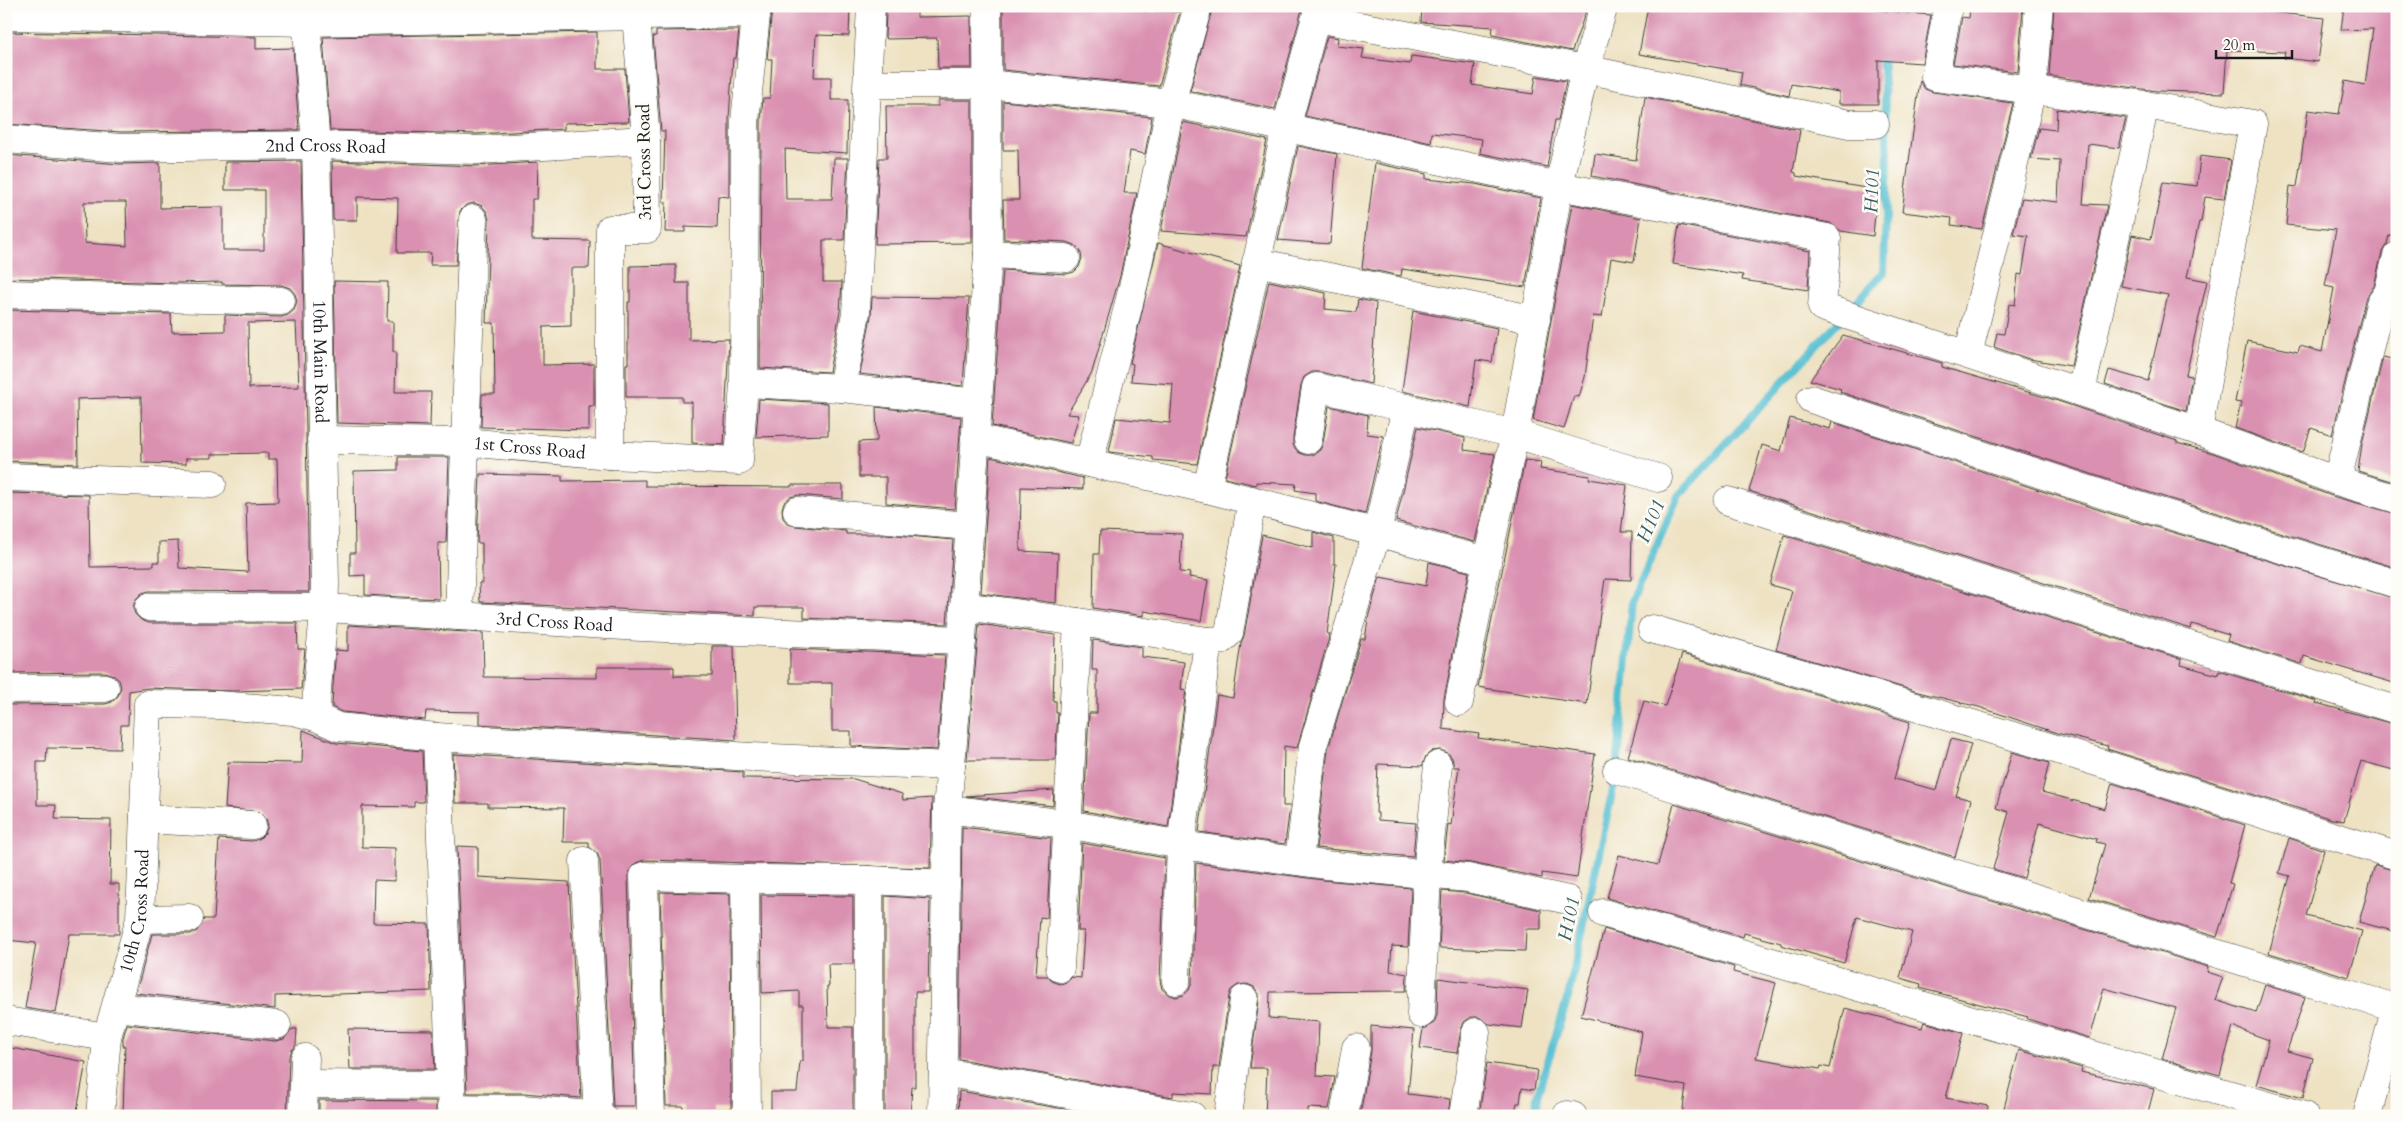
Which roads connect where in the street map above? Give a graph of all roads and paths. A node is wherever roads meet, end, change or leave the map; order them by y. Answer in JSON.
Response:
{"nodes":[{"id":1,"x":871,"y":6,"type":"edge"},
{"id":2,"x":987,"y":6,"type":"edge"},
{"id":3,"x":1198,"y":6,"type":"edge"},
{"id":4,"x":1604,"y":6,"type":"edge"},
{"id":5,"x":1948,"y":6,"type":"edge"},
{"id":6,"x":2039,"y":6,"type":"edge"},
{"id":7,"x":756,"y":10,"type":"edge"},
{"id":8,"x":637,"y":11,"type":"edge"},
{"id":9,"x":1318,"y":12,"type":"edge"},
{"id":10,"x":305,"y":14,"type":"edge"},
{"id":11,"x":6,"y":16,"type":"edge"},
{"id":12,"x":1585,"y":69,"type":"junction"},
{"id":13,"x":868,"y":84,"type":"junction"},
{"id":14,"x":987,"y":84,"type":"junction"},
{"id":15,"x":2032,"y":89,"type":"junction"},
{"id":16,"x":1172,"y":102,"type":"junction"},
{"id":17,"x":2145,"y":105,"type":"junction"},
{"id":18,"x":1875,"y":124,"type":"dead end"},
{"id":19,"x":1286,"y":128,"type":"junction"},
{"id":20,"x":6,"y":139,"type":"edge"},
{"id":21,"x":646,"y":140,"type":"junction"},
{"id":22,"x":316,"y":145,"type":"junction"},
{"id":23,"x":1559,"y":186,"type":"junction"},
{"id":24,"x":473,"y":219,"type":"dead end"},
{"id":25,"x":988,"y":254,"type":"junction"},
{"id":26,"x":2397,"y":256,"type":"edge"},
{"id":27,"x":1066,"y":258,"type":"dead end"},
{"id":28,"x":1256,"y":262,"type":"junction"},
{"id":29,"x":6,"y":294,"type":"edge"},
{"id":30,"x":2393,"y":294,"type":"edge"},
{"id":31,"x":281,"y":301,"type":"dead end"},
{"id":32,"x":1536,"y":320,"type":"junction"},
{"id":33,"x":1968,"y":355,"type":"junction"},
{"id":34,"x":744,"y":383,"type":"junction"},
{"id":35,"x":842,"y":388,"type":"junction"},
{"id":36,"x":2081,"y":392,"type":"junction"},
{"id":37,"x":1812,"y":400,"type":"dead end"},
{"id":38,"x":978,"y":403,"type":"junction"},
{"id":39,"x":1406,"y":408,"type":"junction"},
{"id":40,"x":2198,"y":431,"type":"junction"},
{"id":41,"x":1515,"y":434,"type":"junction"},
{"id":42,"x":975,"y":438,"type":"junction"},
{"id":43,"x":321,"y":440,"type":"junction"},
{"id":44,"x":1308,"y":440,"type":"dead end"},
{"id":45,"x":465,"y":442,"type":"junction"},
{"id":46,"x":610,"y":455,"type":"junction"},
{"id":47,"x":1089,"y":463,"type":"junction"},
{"id":48,"x":6,"y":477,"type":"edge"},
{"id":49,"x":1658,"y":478,"type":"dead end"},
{"id":50,"x":2337,"y":481,"type":"junction"},
{"id":51,"x":212,"y":484,"type":"dead end"},
{"id":52,"x":1207,"y":489,"type":"junction"},
{"id":53,"x":1252,"y":500,"type":"junction"},
{"id":54,"x":2397,"y":500,"type":"edge"},
{"id":55,"x":1728,"y":501,"type":"dead end"},
{"id":56,"x":797,"y":510,"type":"dead end"},
{"id":57,"x":968,"y":526,"type":"junction"},
{"id":58,"x":1377,"y":532,"type":"junction"},
{"id":59,"x":1486,"y":561,"type":"junction"},
{"id":60,"x":2397,"y":584,"type":"edge"},
{"id":61,"x":964,"y":606,"type":"junction"},
{"id":62,"x":149,"y":607,"type":"dead end"},
{"id":63,"x":325,"y":608,"type":"junction"},
{"id":64,"x":459,"y":616,"type":"junction"},
{"id":65,"x":1078,"y":622,"type":"junction"},
{"id":66,"x":1652,"y":629,"type":"dead end"},
{"id":67,"x":962,"y":640,"type":"junction"},
{"id":68,"x":1208,"y":641,"type":"junction"},
{"id":69,"x":105,"y":688,"type":"dead end"},
{"id":70,"x":6,"y":689,"type":"edge"},
{"id":71,"x":1459,"y":702,"type":"dead end"},
{"id":72,"x":2397,"y":710,"type":"edge"},
{"id":73,"x":316,"y":717,"type":"junction"},
{"id":74,"x":437,"y":737,"type":"junction"},
{"id":75,"x":1438,"y":765,"type":"dead end"},
{"id":76,"x":951,"y":766,"type":"junction"},
{"id":77,"x":1617,"y":770,"type":"dead end"},
{"id":78,"x":947,"y":809,"type":"junction"},
{"id":79,"x":144,"y":819,"type":"junction"},
{"id":80,"x":1067,"y":824,"type":"junction"},
{"id":81,"x":252,"y":825,"type":"dead end"},
{"id":82,"x":1181,"y":845,"type":"junction"},
{"id":83,"x":2397,"y":856,"type":"edge"},
{"id":84,"x":584,"y":861,"type":"dead end"},
{"id":85,"x":1299,"y":861,"type":"junction"},
{"id":86,"x":1427,"y":873,"type":"junction"},
{"id":87,"x":746,"y":879,"type":"junction"},
{"id":88,"x":869,"y":880,"type":"junction"},
{"id":89,"x":946,"y":884,"type":"junction"},
{"id":90,"x":1568,"y":900,"type":"dead end"},
{"id":91,"x":1603,"y":914,"type":"dead end"},
{"id":92,"x":140,"y":918,"type":"junction"},
{"id":93,"x":189,"y":918,"type":"dead end"},
{"id":94,"x":1060,"y":968,"type":"dead end"},
{"id":95,"x":1176,"y":981,"type":"dead end"},
{"id":96,"x":1244,"y":999,"type":"dead end"},
{"id":97,"x":2396,"y":1005,"type":"edge"},
{"id":98,"x":116,"y":1007,"type":"junction"},
{"id":99,"x":1421,"y":1014,"type":"dead end"},
{"id":100,"x":6,"y":1021,"type":"edge"},
{"id":101,"x":277,"y":1025,"type":"dead end"},
{"id":102,"x":1476,"y":1032,"type":"dead end"},
{"id":103,"x":108,"y":1037,"type":"junction"},
{"id":104,"x":1356,"y":1048,"type":"dead end"},
{"id":105,"x":943,"y":1072,"type":"junction"},
{"id":106,"x":2388,"y":1081,"type":"edge"},
{"id":107,"x":451,"y":1103,"type":"edge"},
{"id":108,"x":599,"y":1115,"type":"edge"},
{"id":109,"x":100,"y":1116,"type":"edge"},
{"id":110,"x":303,"y":1116,"type":"edge"},
{"id":111,"x":651,"y":1116,"type":"edge"},
{"id":112,"x":747,"y":1116,"type":"edge"},
{"id":113,"x":869,"y":1116,"type":"edge"},
{"id":114,"x":942,"y":1116,"type":"edge"},
{"id":115,"x":1192,"y":1116,"type":"edge"},
{"id":116,"x":1228,"y":1116,"type":"edge"},
{"id":117,"x":1344,"y":1116,"type":"edge"},
{"id":118,"x":1463,"y":1116,"type":"edge"},
{"id":119,"x":2304,"y":1116,"type":"edge"},
{"id":120,"x":2368,"y":1116,"type":"edge"}],
"edges":[{"from":1,"to":13,"type":"street"},
{"from":2,"to":14,"type":"street"},
{"from":3,"to":16,"type":"street"},
{"from":4,"to":12,"type":"street"},
{"from":5,"to":15,"type":"street"},
{"from":6,"to":15,"type":"street"},
{"from":7,"to":8,"type":"street"},
{"from":7,"to":34,"type":"street"},
{"from":8,"to":10,"type":"street"},
{"from":8,"to":21,"type":"street","name":"3rd Cross Road"},
{"from":9,"to":12,"type":"street"},
{"from":9,"to":19,"type":"street"},
{"from":10,"to":11,"type":"street"},
{"from":10,"to":22,"type":"street","name":"10th Main Road"},
{"from":12,"to":18,"type":"street"},
{"from":12,"to":23,"type":"street"},
{"from":13,"to":14,"type":"street"},
{"from":13,"to":35,"type":"street"},
{"from":14,"to":16,"type":"street"},
{"from":14,"to":25,"type":"street"},
{"from":15,"to":17,"type":"street"},
{"from":15,"to":33,"type":"street"},
{"from":16,"to":19,"type":"street"},
{"from":16,"to":47,"type":"street"},
{"from":17,"to":36,"type":"street"},
{"from":17,"to":40,"type":"street"},
{"from":19,"to":23,"type":"street"},
{"from":19,"to":28,"type":"street"},
{"from":20,"to":22,"type":"street","name":"2nd Cross Road"},
{"from":21,"to":22,"type":"street","name":"2nd Cross Road"},
{"from":21,"to":46,"type":"street","name":"3rd Cross Road"},
{"from":22,"to":43,"type":"street","name":"10th Main Road"},
{"from":23,"to":32,"type":"street"},
{"from":23,"to":33,"type":"street"},
{"from":24,"to":45,"type":"street"},
{"from":25,"to":27,"type":"street"},
{"from":25,"to":38,"type":"street"},
{"from":26,"to":30,"type":"street"},
{"from":28,"to":32,"type":"street"},
{"from":28,"to":52,"type":"street"},
{"from":29,"to":31,"type":"street"},
{"from":30,"to":50,"type":"street"},
{"from":32,"to":41,"type":"street"},
{"from":33,"to":36,"type":"street"},
{"from":34,"to":35,"type":"street"},
{"from":34,"to":46,"type":"street","name":"1st Cross Road"},
{"from":35,"to":38,"type":"street"},
{"from":36,"to":40,"type":"street"},
{"from":37,"to":60,"type":"street"},
{"from":38,"to":42,"type":"street"},
{"from":39,"to":41,"type":"street"},
{"from":39,"to":44,"type":"street"},
{"from":39,"to":58,"type":"street"},
{"from":40,"to":50,"type":"street"},
{"from":41,"to":49,"type":"street"},
{"from":41,"to":59,"type":"street"},
{"from":42,"to":47,"type":"street"},
{"from":42,"to":57,"type":"street"},
{"from":43,"to":45,"type":"street","name":"1st Cross Road"},
{"from":43,"to":63,"type":"street","name":"10th Main Road"},
{"from":45,"to":46,"type":"street","name":"1st Cross Road"},
{"from":45,"to":64,"type":"street"},
{"from":47,"to":52,"type":"street"},
{"from":48,"to":51,"type":"street"},
{"from":50,"to":54,"type":"street"},
{"from":52,"to":53,"type":"street"},
{"from":53,"to":58,"type":"street"},
{"from":53,"to":68,"type":"street"},
{"from":55,"to":72,"type":"street"},
{"from":56,"to":57,"type":"street"},
{"from":57,"to":61,"type":"street"},
{"from":58,"to":59,"type":"street"},
{"from":58,"to":85,"type":"street"},
{"from":59,"to":71,"type":"street"},
{"from":61,"to":65,"type":"street"},
{"from":61,"to":67,"type":"street"},
{"from":62,"to":63,"type":"street","name":"3rd Cross Road"},
{"from":63,"to":64,"type":"street","name":"3rd Cross Road"},
{"from":63,"to":73,"type":"street","name":"10th Main Road"},
{"from":64,"to":67,"type":"street","name":"3rd Cross Road"},
{"from":65,"to":68,"type":"street"},
{"from":65,"to":80,"type":"street"},
{"from":66,"to":83,"type":"street"},
{"from":67,"to":76,"type":"street"},
{"from":68,"to":82,"type":"street"},
{"from":69,"to":70,"type":"street"},
{"from":73,"to":74,"type":"street"},
{"from":73,"to":79,"type":"street","name":"10th Cross Road"},
{"from":74,"to":76,"type":"street"},
{"from":74,"to":107,"type":"street"},
{"from":75,"to":86,"type":"street"},
{"from":76,"to":78,"type":"street"},
{"from":77,"to":97,"type":"street"},
{"from":78,"to":80,"type":"street"},
{"from":78,"to":89,"type":"street"},
{"from":79,"to":81,"type":"street"},
{"from":79,"to":92,"type":"street","name":"10th Cross Road"},
{"from":80,"to":82,"type":"street"},
{"from":80,"to":94,"type":"street"},
{"from":82,"to":85,"type":"street"},
{"from":82,"to":95,"type":"street"},
{"from":84,"to":108,"type":"street"},
{"from":85,"to":86,"type":"street"},
{"from":86,"to":90,"type":"street"},
{"from":86,"to":99,"type":"street"},
{"from":87,"to":88,"type":"street"},
{"from":87,"to":111,"type":"street"},
{"from":87,"to":112,"type":"street"},
{"from":88,"to":89,"type":"street"},
{"from":88,"to":113,"type":"street"},
{"from":89,"to":105,"type":"street"},
{"from":91,"to":119,"type":"street"},
{"from":92,"to":93,"type":"street"},
{"from":92,"to":98,"type":"street","name":"10th Cross Road"},
{"from":96,"to":116,"type":"street"},
{"from":97,"to":106,"type":"street"},
{"from":98,"to":101,"type":"street"},
{"from":98,"to":103,"type":"street","name":"10th Cross Road"},
{"from":100,"to":103,"type":"street"},
{"from":102,"to":118,"type":"street"},
{"from":103,"to":109,"type":"street","name":"10th Cross Road"},
{"from":104,"to":117,"type":"street"},
{"from":105,"to":114,"type":"street"},
{"from":105,"to":115,"type":"street"},
{"from":106,"to":120,"type":"street"},
{"from":107,"to":108,"type":"street"},
{"from":107,"to":110,"type":"street"}]}
